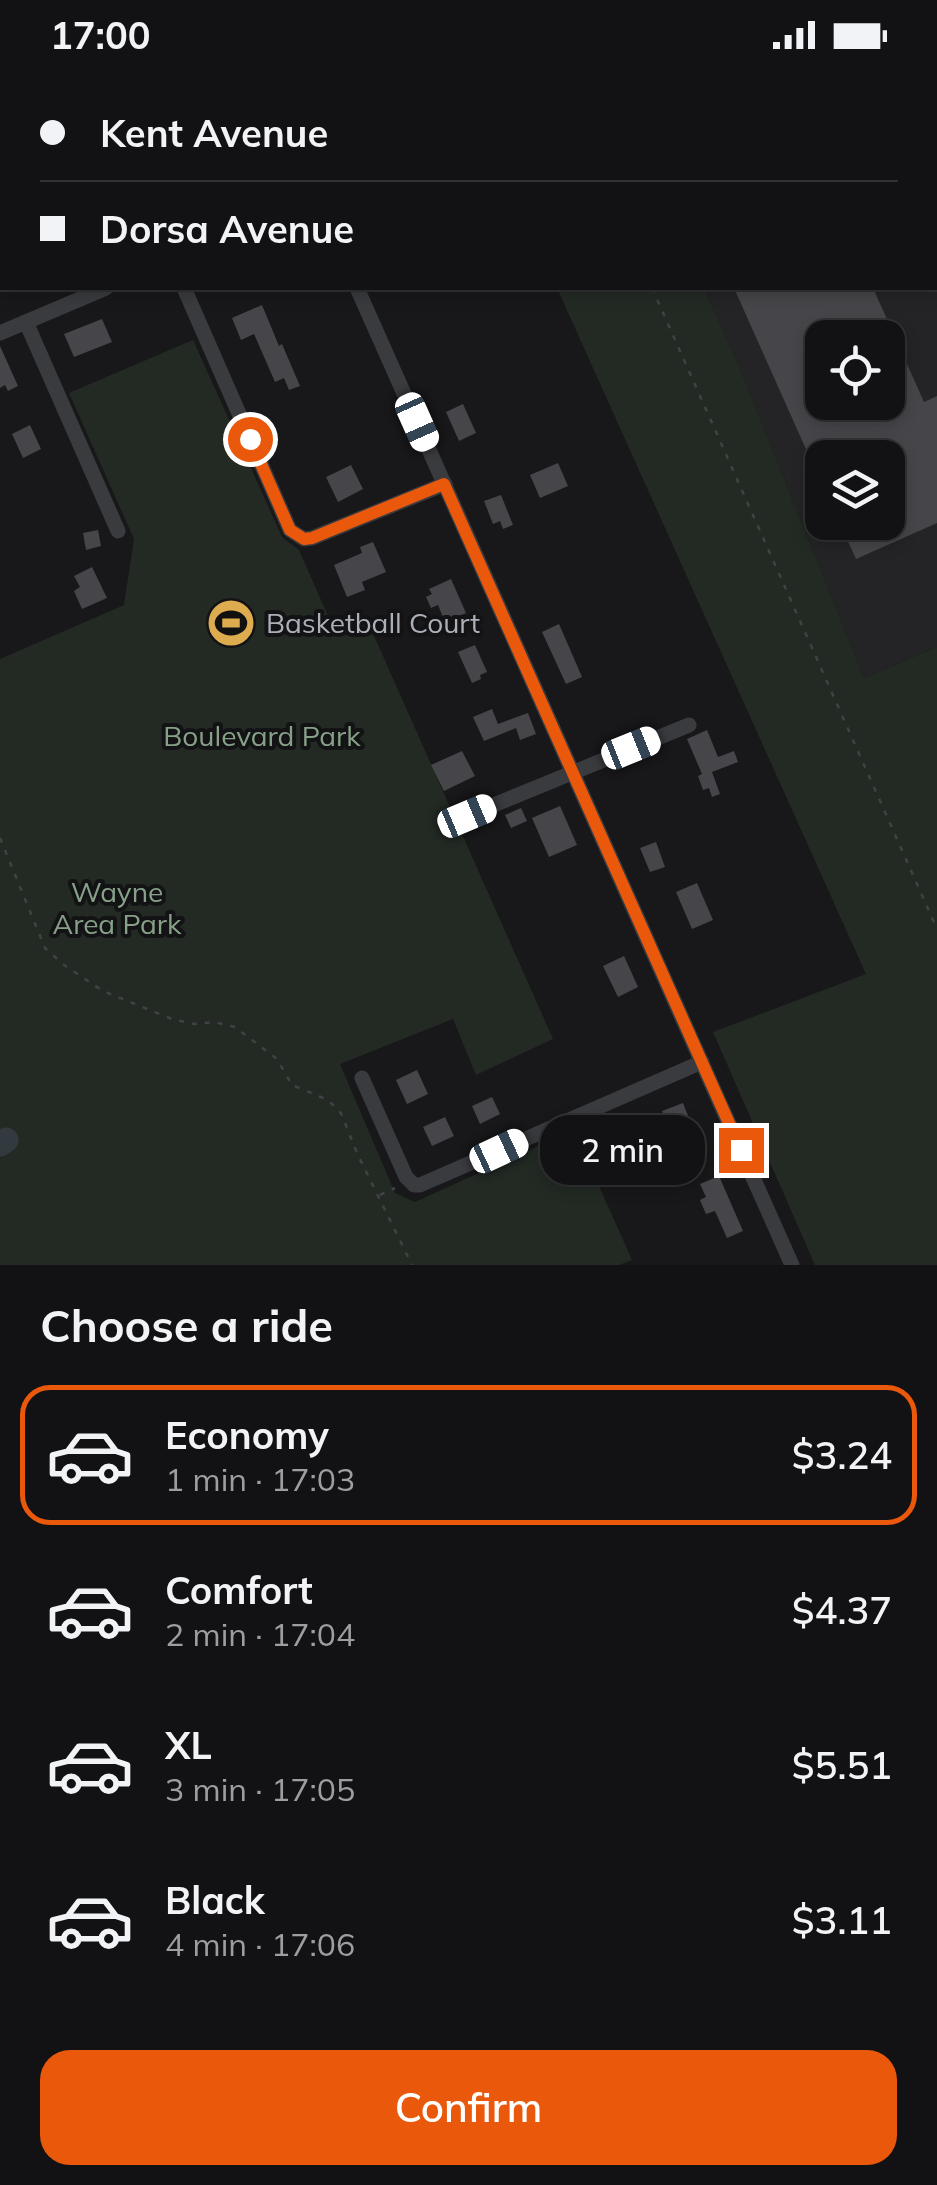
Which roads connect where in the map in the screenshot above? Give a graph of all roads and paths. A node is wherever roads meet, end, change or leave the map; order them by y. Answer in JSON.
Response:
{"nodes":[{"id":1,"x":101,"y":290,"type":"edge"},
{"id":2,"x":185,"y":290,"type":"edge"},
{"id":3,"x":359,"y":290,"type":"edge"},
{"id":4,"x":653,"y":290,"type":"edge"},
{"id":5,"x":26,"y":322,"type":"junction"},
{"id":6,"x":0,"y":334,"type":"edge"},
{"id":7,"x":444,"y":484,"type":"junction"},
{"id":8,"x":118,"y":531,"type":"dead end"},
{"id":9,"x":688,"y":725,"type":"dead end"},
{"id":10,"x":573,"y":771,"type":"junction"},
{"id":11,"x":467,"y":816,"type":"dead end"},
{"id":12,"x":0,"y":838,"type":"edge"},
{"id":13,"x":937,"y":928,"type":"edge"},
{"id":14,"x":702,"y":1062,"type":"junction"},
{"id":15,"x":362,"y":1078,"type":"dead end"},
{"id":16,"x":408,"y":1181,"type":"junction"},
{"id":17,"x":378,"y":1196,"type":"junction"},
{"id":18,"x":412,"y":1265,"type":"edge"},
{"id":19,"x":792,"y":1265,"type":"edge"}],
"edges":[{"from":1,"to":5,"type":"street"},
{"from":2,"to":7,"type":"street"},
{"from":3,"to":7,"type":"street"},
{"from":4,"to":13,"type":"path"},
{"from":5,"to":6,"type":"street"},
{"from":5,"to":8,"type":"street"},
{"from":7,"to":10,"type":"street"},
{"from":9,"to":10,"type":"street"},
{"from":10,"to":11,"type":"street"},
{"from":10,"to":14,"type":"street"},
{"from":12,"to":17,"type":"path"},
{"from":14,"to":16,"type":"street"},
{"from":14,"to":19,"type":"street"},
{"from":15,"to":16,"type":"street"},
{"from":16,"to":17,"type":"path"},
{"from":17,"to":18,"type":"path"}]}
